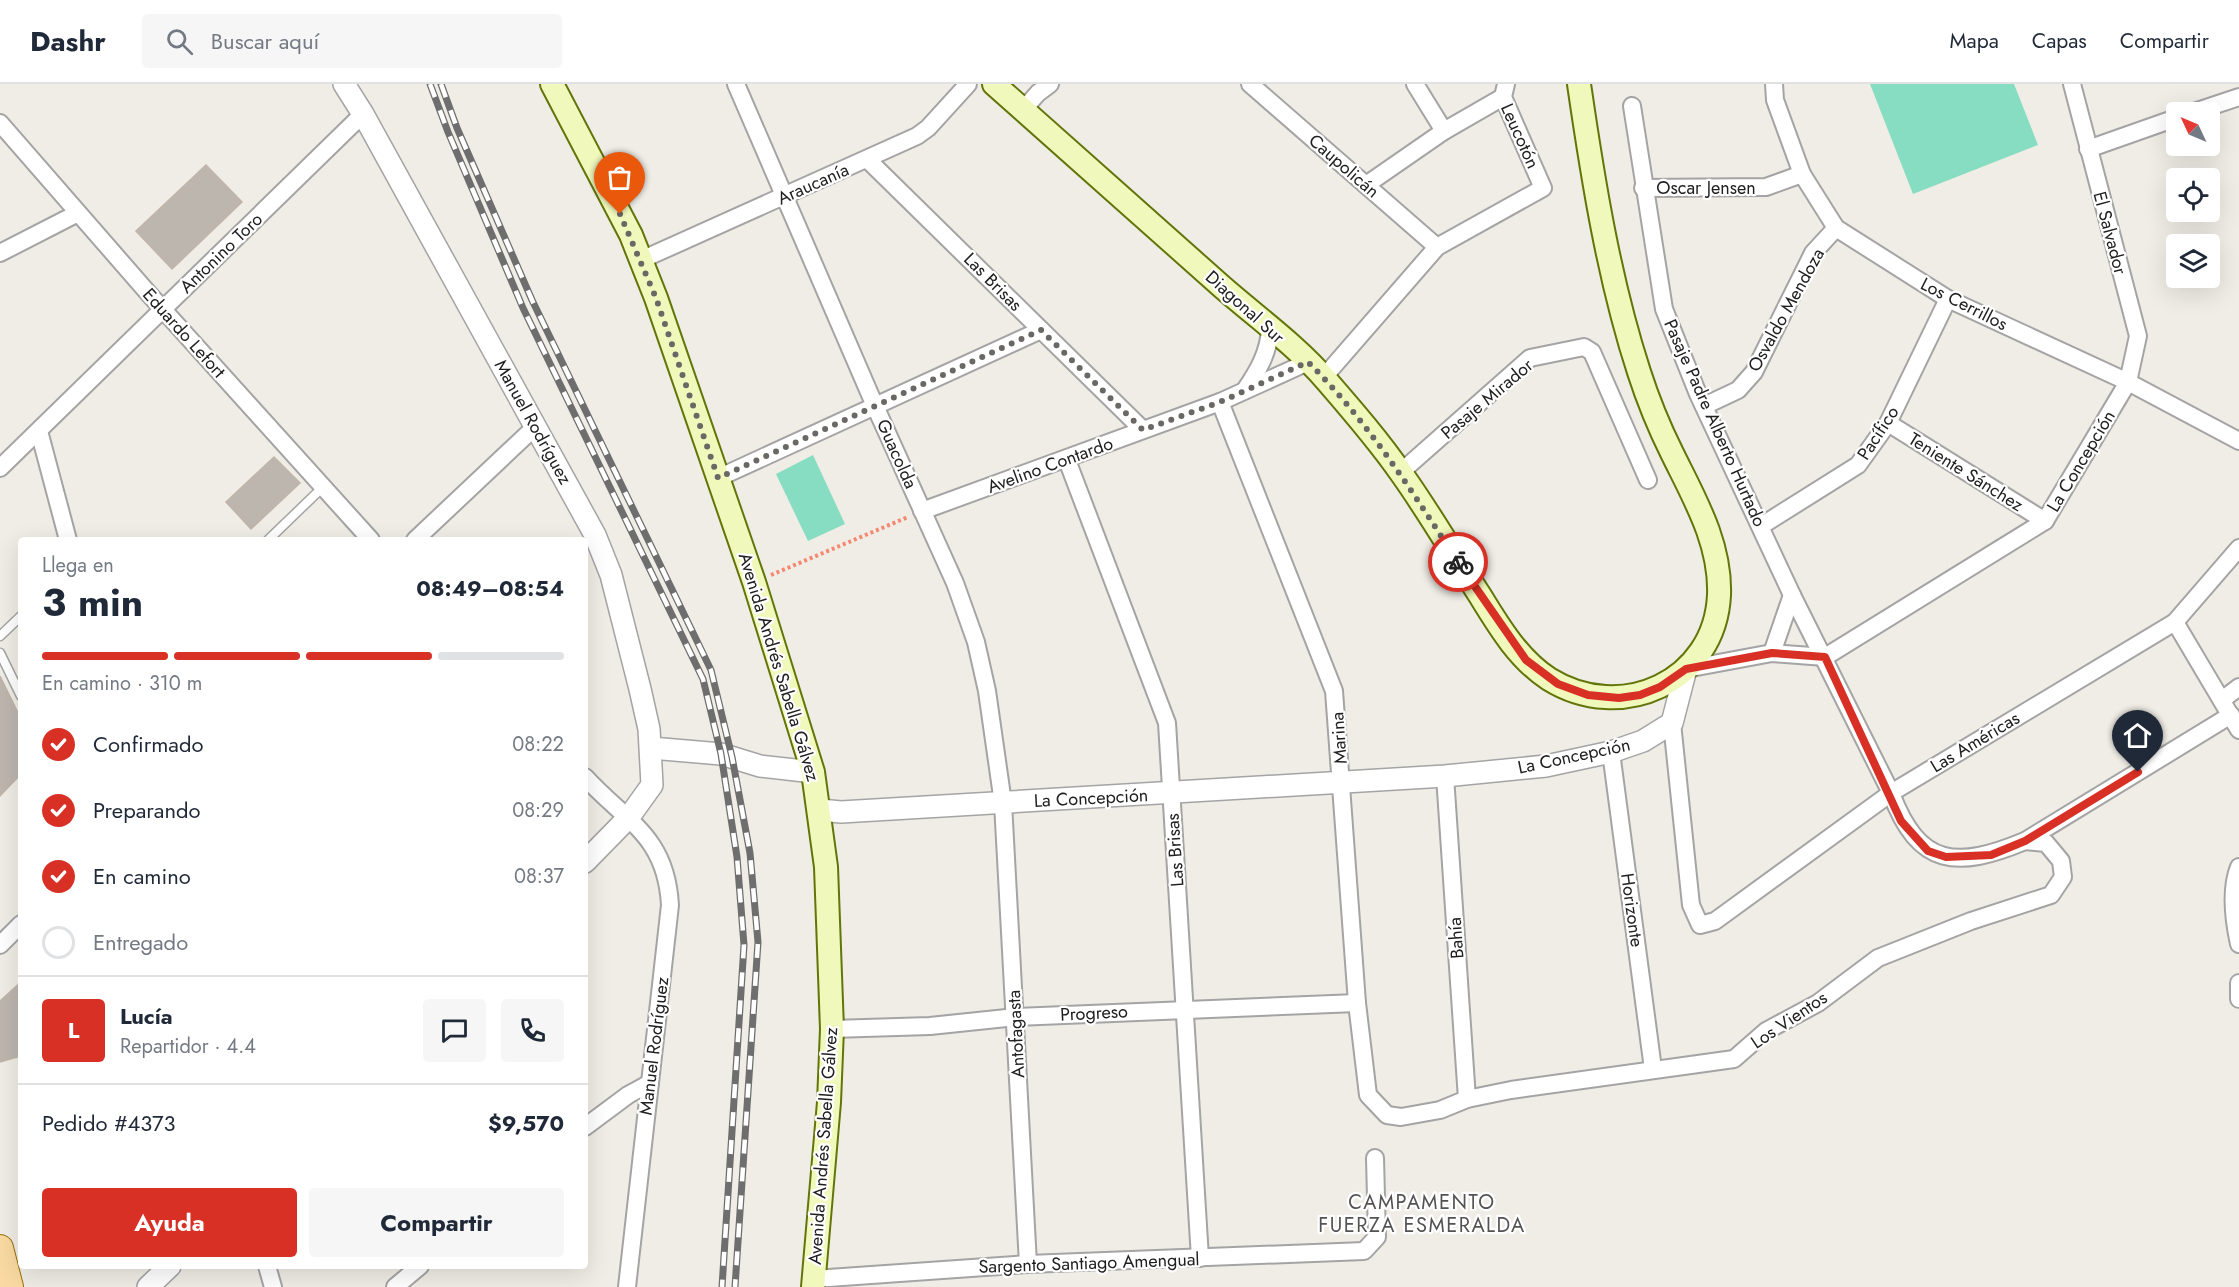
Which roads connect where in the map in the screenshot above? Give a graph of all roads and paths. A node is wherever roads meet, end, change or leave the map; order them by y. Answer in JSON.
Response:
{"nodes":[{"id":1,"x":344,"y":84,"type":"edge"},
{"id":2,"x":552,"y":84,"type":"edge"},
{"id":3,"x":736,"y":84,"type":"edge"},
{"id":4,"x":968,"y":84,"type":"edge"},
{"id":5,"x":994,"y":84,"type":"edge"},
{"id":6,"x":1050,"y":84,"type":"edge"},
{"id":7,"x":1250,"y":84,"type":"edge"},
{"id":8,"x":1415,"y":84,"type":"edge"},
{"id":9,"x":1579,"y":84,"type":"edge"},
{"id":10,"x":1774,"y":84,"type":"edge"},
{"id":11,"x":2072,"y":84,"type":"edge"},
{"id":12,"x":1504,"y":90,"type":"edge"},
{"id":13,"x":2239,"y":97,"type":"edge"},
{"id":14,"x":2220,"y":103,"type":"edge"},
{"id":15,"x":1632,"y":106,"type":"dead end"},
{"id":16,"x":1023,"y":110,"type":"junction"},
{"id":17,"x":363,"y":114,"type":"junction"},
{"id":18,"x":2166,"y":122,"type":"edge"},
{"id":19,"x":0,"y":123,"type":"edge"},
{"id":20,"x":1444,"y":131,"type":"junction"},
{"id":21,"x":2088,"y":149,"type":"junction"},
{"id":22,"x":868,"y":160,"type":"junction"},
{"id":23,"x":1802,"y":174,"type":"junction"},
{"id":24,"x":1366,"y":185,"type":"junction"},
{"id":25,"x":1543,"y":188,"type":"joint"},
{"id":26,"x":1643,"y":188,"type":"junction"},
{"id":27,"x":784,"y":196,"type":"junction"},
{"id":28,"x":78,"y":213,"type":"junction"},
{"id":29,"x":1836,"y":228,"type":"junction"},
{"id":30,"x":1437,"y":247,"type":"junction"},
{"id":31,"x":0,"y":253,"type":"edge"},
{"id":32,"x":641,"y":260,"type":"junction"},
{"id":33,"x":1948,"y":299,"type":"junction"},
{"id":34,"x":163,"y":310,"type":"junction"},
{"id":35,"x":1270,"y":329,"type":"junction"},
{"id":36,"x":1041,"y":330,"type":"junction"},
{"id":37,"x":1316,"y":370,"type":"junction"},
{"id":38,"x":2128,"y":382,"type":"junction"},
{"id":39,"x":1245,"y":391,"type":"junction"},
{"id":40,"x":1220,"y":402,"type":"junction"},
{"id":41,"x":875,"y":406,"type":"junction"},
{"id":42,"x":1704,"y":406,"type":"junction"},
{"id":43,"x":1888,"y":423,"type":"junction"},
{"id":44,"x":536,"y":426,"type":"junction"},
{"id":45,"x":39,"y":430,"type":"junction"},
{"id":46,"x":1143,"y":430,"type":"junction"},
{"id":47,"x":2239,"y":441,"type":"edge"},
{"id":48,"x":1067,"y":460,"type":"junction"},
{"id":49,"x":0,"y":468,"type":"edge"},
{"id":50,"x":1401,"y":472,"type":"junction"},
{"id":51,"x":718,"y":478,"type":"junction"},
{"id":52,"x":1648,"y":480,"type":"dead end"},
{"id":53,"x":323,"y":487,"type":"junction"},
{"id":54,"x":922,"y":511,"type":"junction"},
{"id":55,"x":2045,"y":521,"type":"junction"},
{"id":56,"x":1761,"y":526,"type":"junction"},
{"id":57,"x":67,"y":537,"type":"edge"},
{"id":58,"x":271,"y":537,"type":"edge"},
{"id":59,"x":368,"y":537,"type":"edge"},
{"id":60,"x":418,"y":537,"type":"edge"},
{"id":61,"x":2239,"y":548,"type":"edge"},
{"id":62,"x":754,"y":582,"type":"junction"},
{"id":63,"x":1792,"y":595,"type":"junction"},
{"id":64,"x":18,"y":619,"type":"edge"},
{"id":65,"x":2175,"y":622,"type":"junction"},
{"id":66,"x":0,"y":636,"type":"edge"},
{"id":67,"x":0,"y":653,"type":"edge"},
{"id":68,"x":1772,"y":653,"type":"junction"},
{"id":69,"x":1825,"y":657,"type":"junction"},
{"id":70,"x":1686,"y":669,"type":"junction"},
{"id":71,"x":2239,"y":687,"type":"edge"},
{"id":72,"x":18,"y":690,"type":"edge"},
{"id":73,"x":2226,"y":707,"type":"junction"},
{"id":74,"x":1672,"y":723,"type":"junction"},
{"id":75,"x":2239,"y":730,"type":"edge"},
{"id":76,"x":651,"y":748,"type":"junction"},
{"id":77,"x":1611,"y":752,"type":"junction"},
{"id":78,"x":813,"y":772,"type":"junction"},
{"id":79,"x":1445,"y":776,"type":"junction"},
{"id":80,"x":588,"y":780,"type":"edge"},
{"id":81,"x":1342,"y":783,"type":"junction"},
{"id":82,"x":1891,"y":793,"type":"junction"},
{"id":83,"x":1172,"y":794,"type":"junction"},
{"id":84,"x":1003,"y":803,"type":"junction"},
{"id":85,"x":820,"y":810,"type":"junction"},
{"id":86,"x":629,"y":817,"type":"junction"},
{"id":87,"x":2025,"y":841,"type":"junction"},
{"id":88,"x":588,"y":859,"type":"edge"},
{"id":89,"x":2239,"y":867,"type":"edge"},
{"id":90,"x":2237,"y":901,"type":"edge"},
{"id":91,"x":18,"y":927,"type":"edge"},
{"id":92,"x":2239,"y":944,"type":"edge"},
{"id":93,"x":0,"y":945,"type":"edge"},
{"id":94,"x":2239,"y":982,"type":"edge"},
{"id":95,"x":2239,"y":999,"type":"edge"},
{"id":96,"x":1357,"y":1003,"type":"junction"},
{"id":97,"x":1185,"y":1009,"type":"junction"},
{"id":98,"x":1016,"y":1017,"type":"junction"},
{"id":99,"x":832,"y":1029,"type":"junction"},
{"id":100,"x":1653,"y":1069,"type":"junction"},
{"id":101,"x":650,"y":1083,"type":"junction"},
{"id":102,"x":1368,"y":1095,"type":"joint"},
{"id":103,"x":1467,"y":1099,"type":"junction"},
{"id":104,"x":588,"y":1125,"type":"edge"},
{"id":105,"x":1375,"y":1158,"type":"dead end"},
{"id":106,"x":0,"y":1248,"type":"edge"},
{"id":107,"x":1200,"y":1258,"type":"junction"},
{"id":108,"x":1028,"y":1264,"type":"junction"},
{"id":109,"x":167,"y":1269,"type":"edge"},
{"id":110,"x":268,"y":1269,"type":"edge"},
{"id":111,"x":416,"y":1269,"type":"edge"},
{"id":112,"x":813,"y":1283,"type":"edge"},
{"id":113,"x":10,"y":1287,"type":"edge"},
{"id":114,"x":148,"y":1287,"type":"edge"},
{"id":115,"x":273,"y":1287,"type":"edge"},
{"id":116,"x":395,"y":1287,"type":"edge"},
{"id":117,"x":627,"y":1287,"type":"edge"}],
"edges":[{"from":1,"to":17,"type":"street","name":"Manuel Rodríguez"},
{"from":2,"to":32,"type":"main road","name":"Avenida Andrés Sabella Gálvez"},
{"from":3,"to":27,"type":"street","name":"Guacolda"},
{"from":4,"to":22,"type":"street","name":"Araucanía"},
{"from":5,"to":16,"type":"main road","name":"Diagonal Sur"},
{"from":6,"to":16,"type":"street"},
{"from":7,"to":24,"type":"street","name":"Caupolicán"},
{"from":8,"to":20,"type":"street"},
{"from":9,"to":70,"type":"main road","name":"Diagonal Sur"},
{"from":10,"to":23,"type":"street","name":"Los Cerrillos"},
{"from":11,"to":21,"type":"street","name":"El Salvador"},
{"from":12,"to":20,"type":"street"},
{"from":12,"to":25,"type":"street","name":"Leucotón"},
{"from":13,"to":14,"type":"street"},
{"from":15,"to":26,"type":"street","name":"Pasaje Padre Alberto Hurtado"},
{"from":16,"to":35,"type":"main road","name":"Diagonal Sur"},
{"from":17,"to":34,"type":"street","name":"Antonino Toro"},
{"from":17,"to":44,"type":"street","name":"Manuel Rodríguez"},
{"from":18,"to":21,"type":"street"},
{"from":19,"to":28,"type":"street","name":"Eduardo Lefort"},
{"from":20,"to":24,"type":"street"},
{"from":21,"to":38,"type":"street","name":"El Salvador"},
{"from":22,"to":27,"type":"street","name":"Araucanía"},
{"from":22,"to":36,"type":"street","name":"Las Brisas"},
{"from":23,"to":26,"type":"street","name":"Oscar Jensen"},
{"from":23,"to":29,"type":"street","name":"Los Cerrillos"},
{"from":24,"to":30,"type":"street","name":"Caupolicán"},
{"from":25,"to":30,"type":"street","name":"Avelino Contardo"},
{"from":26,"to":42,"type":"street","name":"Pasaje Padre Alberto Hurtado"},
{"from":27,"to":32,"type":"street","name":"Araucanía"},
{"from":27,"to":41,"type":"street","name":"Guacolda"},
{"from":28,"to":31,"type":"street"},
{"from":28,"to":34,"type":"street","name":"Eduardo Lefort"},
{"from":29,"to":33,"type":"street","name":"Los Cerrillos"},
{"from":29,"to":42,"type":"street","name":"Osvaldo Mendoza"},
{"from":30,"to":37,"type":"street","name":"Avelino Contardo"},
{"from":32,"to":51,"type":"main road","name":"Avenida Andrés Sabella Gálvez"},
{"from":33,"to":38,"type":"street","name":"Los Cerrillos"},
{"from":33,"to":43,"type":"street","name":"Pacífico"},
{"from":34,"to":45,"type":"street","name":"Antonino Toro"},
{"from":34,"to":53,"type":"street","name":"Eduardo Lefort"},
{"from":35,"to":37,"type":"main road","name":"Diagonal Sur"},
{"from":35,"to":39,"type":"street"},
{"from":36,"to":41,"type":"street"},
{"from":36,"to":46,"type":"street","name":"Las Brisas"},
{"from":37,"to":39,"type":"street","name":"Avelino Contardo"},
{"from":37,"to":50,"type":"main road","name":"Diagonal Sur"},
{"from":38,"to":47,"type":"street","name":"Los Cerrillos"},
{"from":38,"to":55,"type":"street","name":"La Concepción"},
{"from":39,"to":40,"type":"street","name":"Avelino Contardo"},
{"from":40,"to":46,"type":"street","name":"Avelino Contardo"},
{"from":40,"to":81,"type":"street","name":"Marina"},
{"from":41,"to":51,"type":"street"},
{"from":41,"to":54,"type":"street","name":"Guacolda"},
{"from":42,"to":56,"type":"street","name":"Pasaje Padre Alberto Hurtado"},
{"from":43,"to":55,"type":"street","name":"Teniente Sánchez"},
{"from":43,"to":56,"type":"street","name":"Pacífico"},
{"from":44,"to":60,"type":"street"},
{"from":44,"to":76,"type":"street","name":"Manuel Rodríguez"},
{"from":45,"to":49,"type":"street","name":"Antonino Toro"},
{"from":45,"to":57,"type":"street"},
{"from":46,"to":48,"type":"street","name":"Avelino Contardo"},
{"from":48,"to":54,"type":"street","name":"Avelino Contardo"},
{"from":48,"to":83,"type":"street","name":"Las Brisas"},
{"from":50,"to":52,"type":"street","name":"Pasaje Mirador"},
{"from":50,"to":70,"type":"main road","name":"Diagonal Sur"},
{"from":51,"to":62,"type":"main road","name":"Avenida Andrés Sabella Gálvez"},
{"from":53,"to":58,"type":"lane"},
{"from":53,"to":59,"type":"street","name":"Eduardo Lefort"},
{"from":54,"to":62,"type":"path"},
{"from":54,"to":84,"type":"street","name":"Guacolda"},
{"from":55,"to":69,"type":"street","name":"La Concepción"},
{"from":56,"to":63,"type":"street","name":"Pasaje Padre Alberto Hurtado"},
{"from":61,"to":65,"type":"street","name":"Las Américas"},
{"from":62,"to":78,"type":"main road","name":"Avenida Andrés Sabella Gálvez"},
{"from":63,"to":68,"type":"street"},
{"from":63,"to":69,"type":"street","name":"Pasaje Padre Alberto Hurtado"},
{"from":64,"to":66,"type":"lane"},
{"from":65,"to":73,"type":"street"},
{"from":65,"to":82,"type":"street","name":"Las Américas"},
{"from":67,"to":72,"type":"lane"},
{"from":68,"to":69,"type":"street"},
{"from":68,"to":70,"type":"street"},
{"from":69,"to":82,"type":"street","name":"Pasaje Padre Alberto Hurtado"},
{"from":70,"to":74,"type":"street"},
{"from":71,"to":73,"type":"street","name":"Pasaje Padre Alberto Hurtado"},
{"from":73,"to":75,"type":"street"},
{"from":73,"to":87,"type":"street","name":"Pasaje Padre Alberto Hurtado"},
{"from":74,"to":77,"type":"street","name":"La Concepción"},
{"from":74,"to":82,"type":"street","name":"Las Américas"},
{"from":76,"to":78,"type":"street"},
{"from":76,"to":86,"type":"street","name":"Manuel Rodríguez"},
{"from":77,"to":79,"type":"street","name":"La Concepción"},
{"from":77,"to":100,"type":"street","name":"Horizonte"},
{"from":78,"to":85,"type":"main road","name":"Avenida Andrés Sabella Gálvez"},
{"from":79,"to":81,"type":"street","name":"La Concepción"},
{"from":79,"to":103,"type":"street","name":"Bahía"},
{"from":80,"to":86,"type":"street"},
{"from":81,"to":83,"type":"street","name":"La Concepción"},
{"from":81,"to":96,"type":"street","name":"Marina"},
{"from":82,"to":87,"type":"street","name":"Pasaje Padre Alberto Hurtado"},
{"from":83,"to":84,"type":"street","name":"La Concepción"},
{"from":83,"to":97,"type":"street","name":"Las Brisas"},
{"from":84,"to":85,"type":"street","name":"La Concepción"},
{"from":84,"to":98,"type":"street","name":"Antofagasta"},
{"from":85,"to":99,"type":"main road","name":"Avenida Andrés Sabella Gálvez"},
{"from":86,"to":88,"type":"street"},
{"from":86,"to":101,"type":"street","name":"Manuel Rodríguez"},
{"from":87,"to":100,"type":"street","name":"Los Vientos"},
{"from":89,"to":90,"type":"street"},
{"from":90,"to":92,"type":"street"},
{"from":91,"to":93,"type":"street"},
{"from":94,"to":95,"type":"street"},
{"from":96,"to":97,"type":"street","name":"Progreso"},
{"from":96,"to":102,"type":"street","name":"Marina"},
{"from":97,"to":98,"type":"street","name":"Progreso"},
{"from":97,"to":107,"type":"street","name":"Las Brisas"},
{"from":98,"to":99,"type":"street","name":"Progreso"},
{"from":98,"to":108,"type":"street","name":"Antofagasta"},
{"from":99,"to":112,"type":"main road","name":"Avenida Andrés Sabella Gálvez"},
{"from":100,"to":103,"type":"street","name":"Los Vientos"},
{"from":101,"to":104,"type":"street"},
{"from":101,"to":117,"type":"street","name":"Manuel Rodríguez"},
{"from":102,"to":103,"type":"street","name":"Los Vientos"},
{"from":105,"to":107,"type":"street","name":"Sargento Santiago Amengual"},
{"from":106,"to":113,"type":"main road"},
{"from":107,"to":108,"type":"street","name":"Sargento Santiago Amengual"},
{"from":108,"to":112,"type":"street","name":"Sargento Santiago Amengual"},
{"from":109,"to":114,"type":"street"},
{"from":110,"to":115,"type":"street"},
{"from":111,"to":116,"type":"street"}]}
